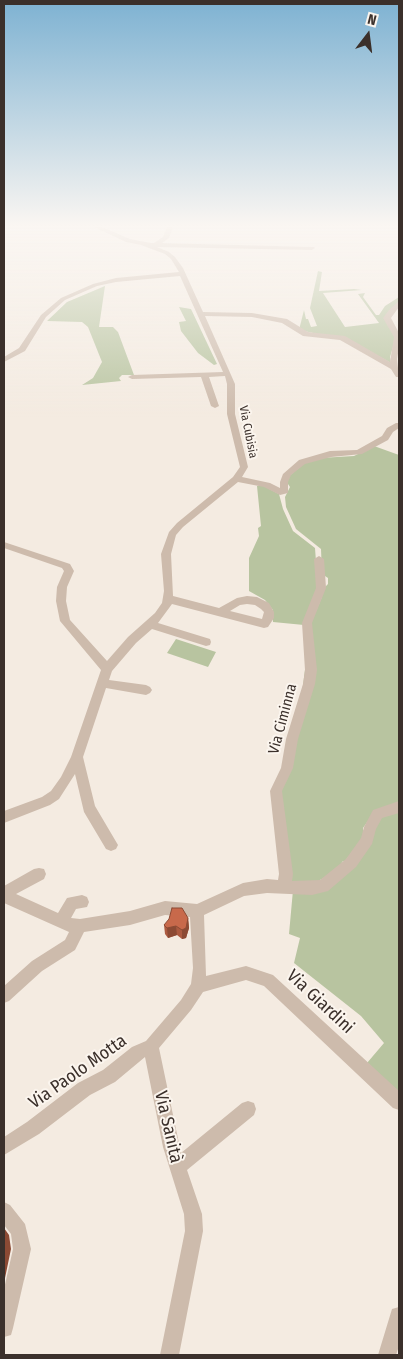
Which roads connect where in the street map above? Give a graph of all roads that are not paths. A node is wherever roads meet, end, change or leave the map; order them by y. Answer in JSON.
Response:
{"nodes":[{"id":1,"x":84,"y":290,"type":"edge"},
{"id":2,"x":189,"y":290,"type":"edge"},
{"id":3,"x":399,"y":303,"type":"edge"},
{"id":4,"x":200,"y":314,"type":"junction"},
{"id":5,"x":4,"y":360,"type":"edge"},
{"id":6,"x":394,"y":367,"type":"junction"},
{"id":7,"x":228,"y":374,"type":"junction"},
{"id":8,"x":204,"y":375,"type":"junction"},
{"id":9,"x":399,"y":375,"type":"edge"},
{"id":10,"x":132,"y":377,"type":"dead end"},
{"id":11,"x":216,"y":406,"type":"dead end"},
{"id":12,"x":399,"y":426,"type":"edge"},
{"id":13,"x":236,"y":479,"type":"junction"},
{"id":14,"x":4,"y":545,"type":"edge"},
{"id":15,"x":319,"y":559,"type":"dead end"},
{"id":16,"x":169,"y":598,"type":"junction"},
{"id":17,"x":221,"y":612,"type":"dead end"},
{"id":18,"x":150,"y":624,"type":"junction"},
{"id":19,"x":206,"y":642,"type":"dead end"},
{"id":20,"x":107,"y":669,"type":"junction"},
{"id":21,"x":101,"y":683,"type":"junction"},
{"id":22,"x":146,"y":690,"type":"dead end"},
{"id":23,"x":77,"y":757,"type":"junction"},
{"id":24,"x":399,"y":807,"type":"edge"},
{"id":25,"x":4,"y":817,"type":"edge"},
{"id":26,"x":111,"y":845,"type":"dead end"},
{"id":27,"x":39,"y":874,"type":"dead end"},
{"id":28,"x":284,"y":887,"type":"junction"},
{"id":29,"x":4,"y":895,"type":"edge"},
{"id":30,"x":82,"y":902,"type":"dead end"},
{"id":31,"x":197,"y":911,"type":"junction"},
{"id":32,"x":60,"y":921,"type":"junction"},
{"id":33,"x":80,"y":926,"type":"junction"},
{"id":34,"x":198,"y":986,"type":"junction"},
{"id":35,"x":4,"y":996,"type":"edge"},
{"id":36,"x":151,"y":1046,"type":"junction"},
{"id":37,"x":399,"y":1102,"type":"edge"},
{"id":38,"x":248,"y":1109,"type":"dead end"},
{"id":39,"x":4,"y":1147,"type":"edge"},
{"id":40,"x":177,"y":1166,"type":"junction"},
{"id":41,"x":4,"y":1211,"type":"edge"},
{"id":42,"x":399,"y":1316,"type":"edge"},
{"id":43,"x":4,"y":1328,"type":"edge"},
{"id":44,"x":169,"y":1355,"type":"edge"},
{"id":45,"x":387,"y":1355,"type":"edge"}],
"edges":[{"from":1,"to":5,"type":"street"},
{"from":2,"to":4,"type":"street","name":"Via Cubisia"},
{"from":3,"to":6,"type":"street"},
{"from":4,"to":6,"type":"street"},
{"from":4,"to":7,"type":"street","name":"Via Cubisia"},
{"from":6,"to":9,"type":"street"},
{"from":7,"to":8,"type":"street"},
{"from":7,"to":13,"type":"street","name":"Via Cubisia"},
{"from":8,"to":10,"type":"street"},
{"from":8,"to":11,"type":"street"},
{"from":12,"to":13,"type":"street"},
{"from":13,"to":16,"type":"street"},
{"from":14,"to":20,"type":"street"},
{"from":15,"to":28,"type":"street","name":"Via Ciminna"},
{"from":16,"to":17,"type":"street"},
{"from":16,"to":18,"type":"street"},
{"from":18,"to":19,"type":"street"},
{"from":18,"to":20,"type":"street"},
{"from":20,"to":21,"type":"street"},
{"from":21,"to":22,"type":"street"},
{"from":21,"to":23,"type":"street"},
{"from":23,"to":25,"type":"street"},
{"from":23,"to":26,"type":"street"},
{"from":24,"to":28,"type":"street"},
{"from":27,"to":29,"type":"street"},
{"from":28,"to":31,"type":"street"},
{"from":29,"to":32,"type":"street"},
{"from":30,"to":32,"type":"street"},
{"from":31,"to":33,"type":"street"},
{"from":31,"to":34,"type":"street"},
{"from":32,"to":33,"type":"street"},
{"from":33,"to":35,"type":"street"},
{"from":34,"to":36,"type":"street"},
{"from":34,"to":37,"type":"street","name":"Via Giardini"},
{"from":36,"to":39,"type":"street","name":"Via Paolo Motta"},
{"from":36,"to":40,"type":"street","name":"Via Sanità"},
{"from":38,"to":40,"type":"street"},
{"from":40,"to":44,"type":"street","name":"Via Sanità"},
{"from":41,"to":43,"type":"street"},
{"from":42,"to":45,"type":"street"}]}
